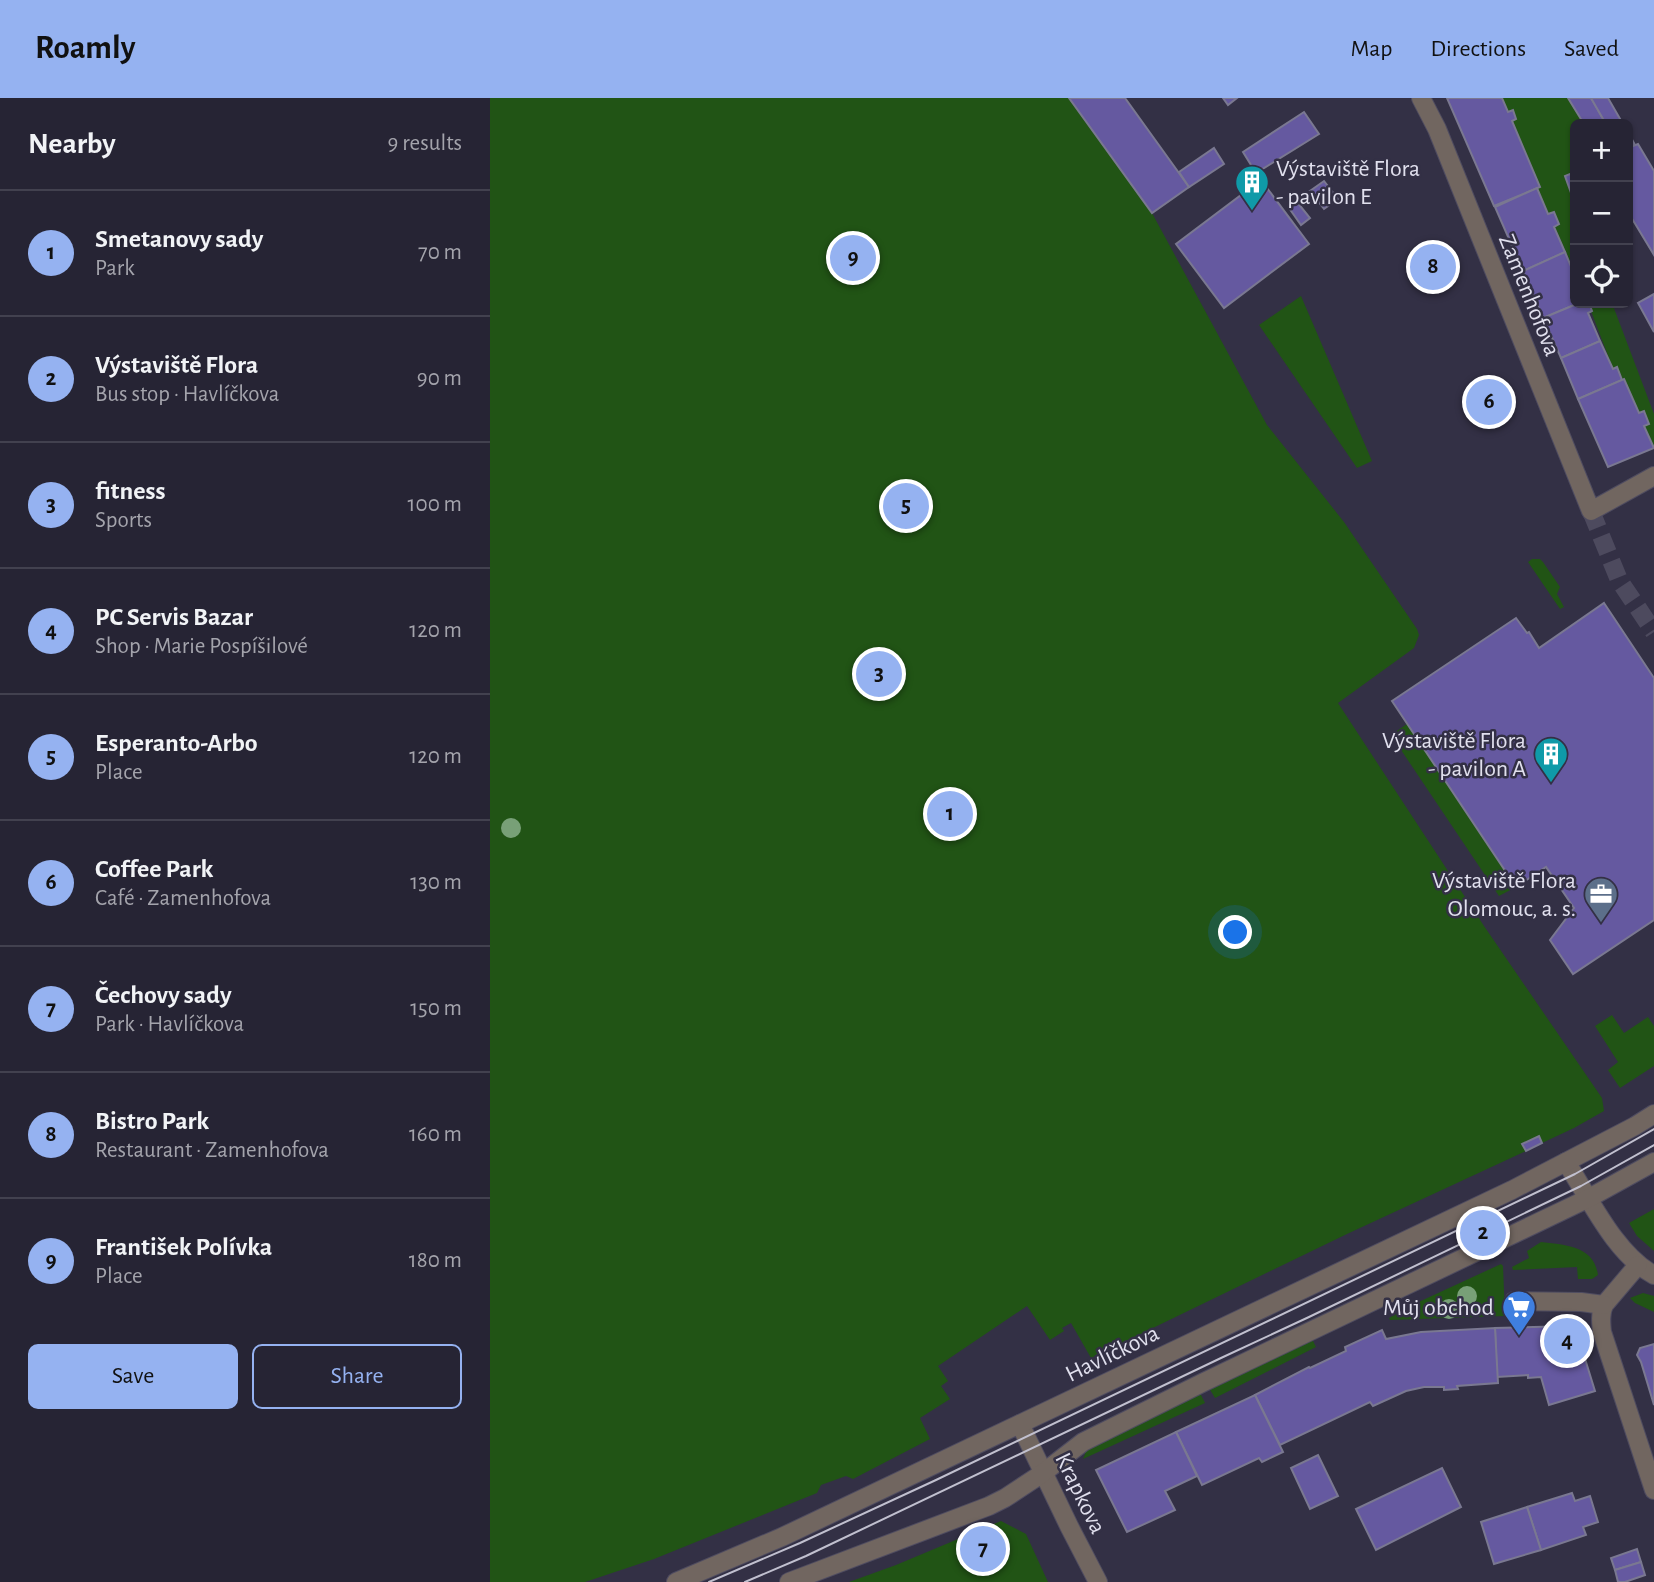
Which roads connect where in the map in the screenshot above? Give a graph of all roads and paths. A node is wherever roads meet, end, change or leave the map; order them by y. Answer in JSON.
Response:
{"nodes":[{"id":1,"x":1421,"y":98,"type":"edge"},
{"id":2,"x":1654,"y":476,"type":"edge"},
{"id":3,"x":1654,"y":1114,"type":"edge"},
{"id":4,"x":1566,"y":1162,"type":"junction"},
{"id":5,"x":1654,"y":1162,"type":"edge"},
{"id":6,"x":1589,"y":1198,"type":"junction"},
{"id":7,"x":1646,"y":1270,"type":"edge"},
{"id":8,"x":1514,"y":1301,"type":"dead end"},
{"id":9,"x":1604,"y":1305,"type":"junction"},
{"id":10,"x":1020,"y":1424,"type":"junction"},
{"id":11,"x":1043,"y":1472,"type":"junction"},
{"id":12,"x":1654,"y":1490,"type":"edge"},
{"id":13,"x":676,"y":1582,"type":"edge"},
{"id":14,"x":789,"y":1582,"type":"edge"},
{"id":15,"x":1098,"y":1582,"type":"edge"}],
"edges":[{"from":1,"to":2,"type":"street","name":"Zamenhofova"},
{"from":3,"to":4,"type":"street","name":"Havlíčkova"},
{"from":4,"to":6,"type":"street"},
{"from":4,"to":10,"type":"street","name":"Havlíčkova"},
{"from":5,"to":6,"type":"street"},
{"from":6,"to":7,"type":"street"},
{"from":6,"to":11,"type":"street"},
{"from":7,"to":9,"type":"street"},
{"from":8,"to":9,"type":"street"},
{"from":9,"to":12,"type":"street"},
{"from":10,"to":11,"type":"street","name":"Krapkova"},
{"from":10,"to":13,"type":"street","name":"Havlíčkova"},
{"from":11,"to":14,"type":"street"},
{"from":11,"to":15,"type":"street","name":"Krapkova"}]}
